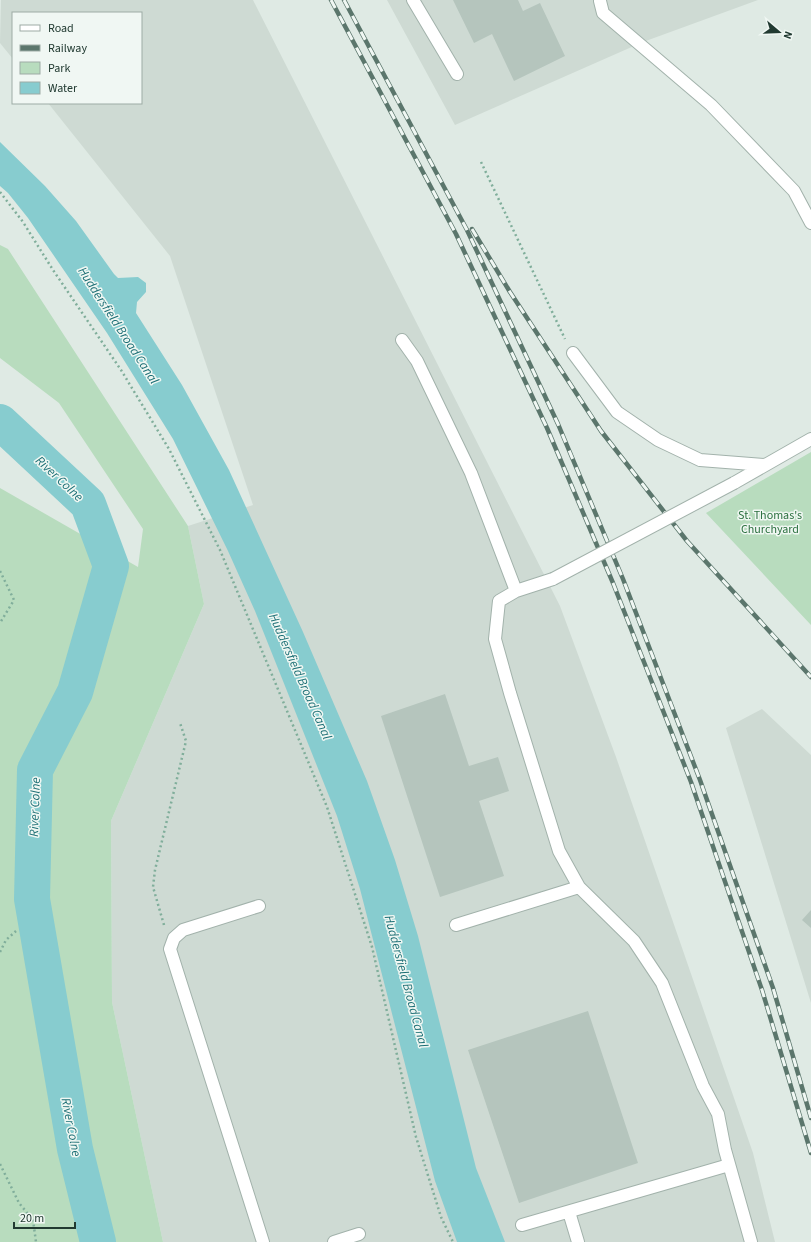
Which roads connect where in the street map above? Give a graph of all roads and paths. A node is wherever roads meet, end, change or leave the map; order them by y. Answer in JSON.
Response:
{"nodes":[{"id":1,"x":413,"y":0,"type":"edge"},
{"id":2,"x":600,"y":0,"type":"edge"},
{"id":3,"x":457,"y":74,"type":"dead end"},
{"id":4,"x":481,"y":162,"type":"dead end"},
{"id":5,"x":0,"y":192,"type":"edge"},
{"id":6,"x":811,"y":222,"type":"edge"},
{"id":7,"x":402,"y":340,"type":"dead end"},
{"id":8,"x":573,"y":354,"type":"joint"},
{"id":9,"x":811,"y":439,"type":"edge"},
{"id":10,"x":765,"y":465,"type":"junction"},
{"id":11,"x":0,"y":571,"type":"edge"},
{"id":12,"x":516,"y":591,"type":"junction"},
{"id":13,"x":0,"y":623,"type":"edge"},
{"id":14,"x":180,"y":723,"type":"dead end"},
{"id":15,"x":579,"y":887,"type":"junction"},
{"id":16,"x":259,"y":906,"type":"dead end"},
{"id":17,"x":456,"y":925,"type":"dead end"},
{"id":18,"x":16,"y":931,"type":"dead end"},
{"id":19,"x":170,"y":949,"type":"junction"},
{"id":20,"x":0,"y":952,"type":"edge"},
{"id":21,"x":0,"y":1164,"type":"edge"},
{"id":22,"x":729,"y":1165,"type":"junction"},
{"id":23,"x":569,"y":1212,"type":"junction"},
{"id":24,"x":522,"y":1225,"type":"dead end"},
{"id":25,"x":359,"y":1234,"type":"dead end"},
{"id":26,"x":36,"y":1242,"type":"edge"},
{"id":27,"x":263,"y":1242,"type":"edge"},
{"id":28,"x":334,"y":1242,"type":"edge"},
{"id":29,"x":453,"y":1242,"type":"edge"},
{"id":30,"x":578,"y":1242,"type":"edge"},
{"id":31,"x":751,"y":1242,"type":"edge"}],
"edges":[{"from":1,"to":3,"type":"street"},
{"from":2,"to":6,"type":"street"},
{"from":4,"to":8,"type":"path"},
{"from":5,"to":29,"type":"path"},
{"from":7,"to":12,"type":"street"},
{"from":8,"to":10,"type":"street"},
{"from":9,"to":10,"type":"street"},
{"from":10,"to":12,"type":"street","bridge":true},
{"from":11,"to":13,"type":"path"},
{"from":12,"to":15,"type":"street"},
{"from":14,"to":19,"type":"path"},
{"from":15,"to":17,"type":"street"},
{"from":15,"to":22,"type":"street"},
{"from":16,"to":19,"type":"street"},
{"from":18,"to":20,"type":"path"},
{"from":19,"to":27,"type":"street"},
{"from":21,"to":26,"type":"path"},
{"from":22,"to":23,"type":"street"},
{"from":22,"to":31,"type":"street"},
{"from":23,"to":24,"type":"street"},
{"from":23,"to":30,"type":"street"},
{"from":25,"to":28,"type":"street"}]}
